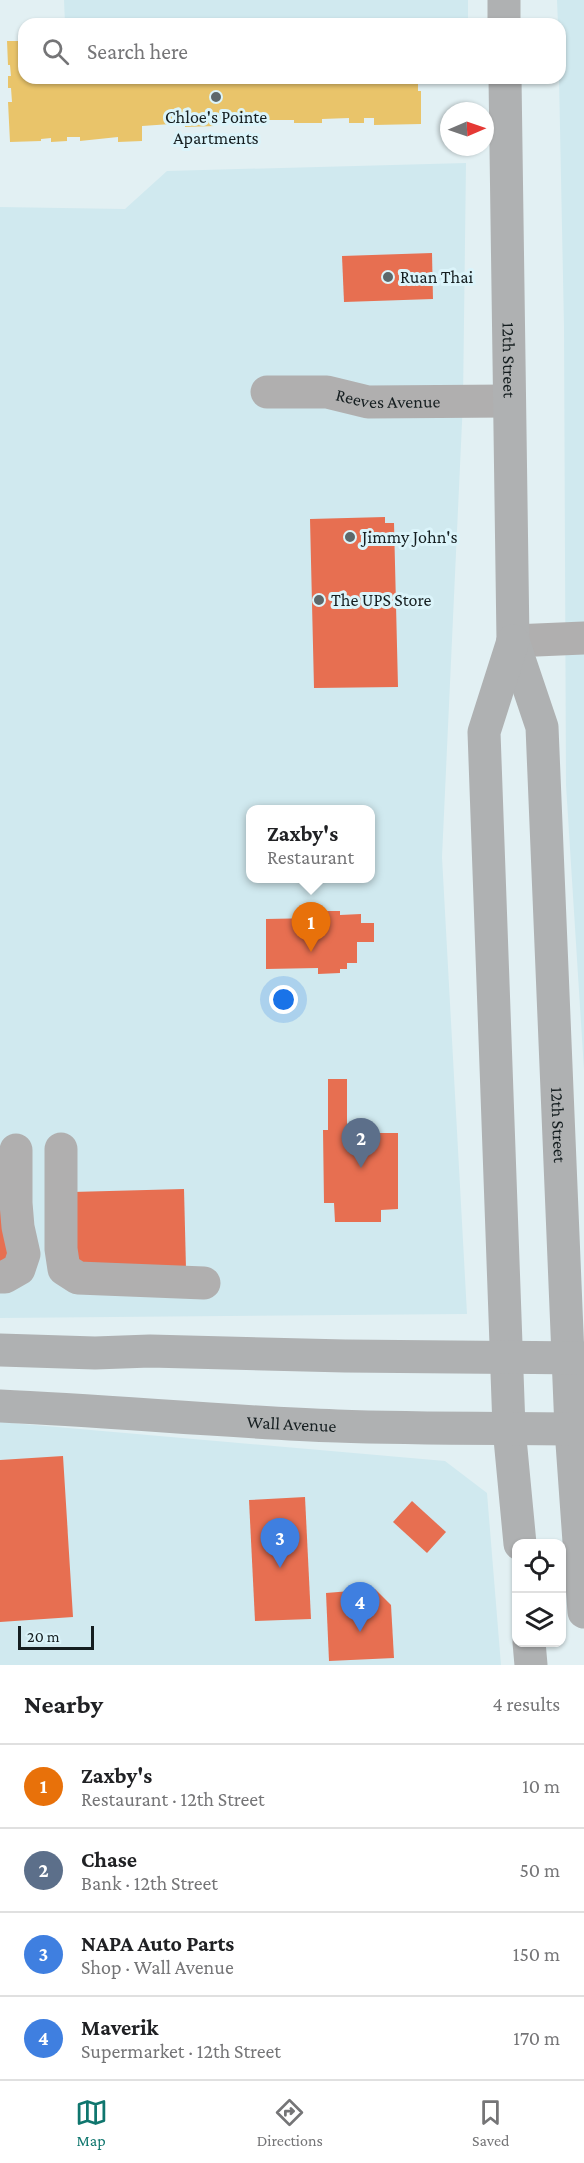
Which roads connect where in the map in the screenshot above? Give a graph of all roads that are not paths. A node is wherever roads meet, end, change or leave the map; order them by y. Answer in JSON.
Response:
{"nodes":[{"id":1,"x":504,"y":0,"type":"edge"},
{"id":2,"x":504,"y":18,"type":"edge"},
{"id":3,"x":505,"y":84,"type":"edge"},
{"id":4,"x":267,"y":392,"type":"dead end"},
{"id":5,"x":509,"y":401,"type":"junction"},
{"id":6,"x":584,"y":638,"type":"edge"},
{"id":7,"x":513,"y":641,"type":"junction"},
{"id":8,"x":61,"y":1149,"type":"dead end"},
{"id":9,"x":16,"y":1150,"type":"dead end"},
{"id":10,"x":0,"y":1277,"type":"edge"},
{"id":11,"x":204,"y":1283,"type":"dead end"},
{"id":12,"x":0,"y":1350,"type":"edge"},
{"id":13,"x":506,"y":1357,"type":"junction"},
{"id":14,"x":576,"y":1358,"type":"edge"},
{"id":15,"x":0,"y":1406,"type":"edge"},
{"id":16,"x":509,"y":1428,"type":"junction"},
{"id":17,"x":578,"y":1429,"type":"edge"},
{"id":18,"x":520,"y":1539,"type":"edge"},
{"id":19,"x":584,"y":1612,"type":"edge"},
{"id":20,"x":529,"y":1647,"type":"edge"},
{"id":21,"x":531,"y":1665,"type":"edge"}],
"edges":[{"from":1,"to":2,"type":"main road"},
{"from":3,"to":5,"type":"main road","name":"12th Street"},
{"from":4,"to":5,"type":"street","name":"Reeves Avenue"},
{"from":5,"to":7,"type":"main road","name":"12th Street"},
{"from":6,"to":7,"type":"street"},
{"from":7,"to":13,"type":"main road","name":"12th Street"},
{"from":7,"to":14,"type":"main road","name":"12th Street"},
{"from":8,"to":11,"type":"street"},
{"from":9,"to":10,"type":"street"},
{"from":12,"to":13,"type":"main road"},
{"from":13,"to":14,"type":"main road"},
{"from":13,"to":16,"type":"main road","name":"12th Street"},
{"from":14,"to":17,"type":"main road","name":"12th Street"},
{"from":15,"to":16,"type":"main road","name":"Wall Avenue"},
{"from":16,"to":17,"type":"main road","name":"Wall Avenue"},
{"from":16,"to":18,"type":"main road","name":"12th Street"},
{"from":17,"to":19,"type":"main road","name":"12th Street"},
{"from":20,"to":21,"type":"main road"}]}
